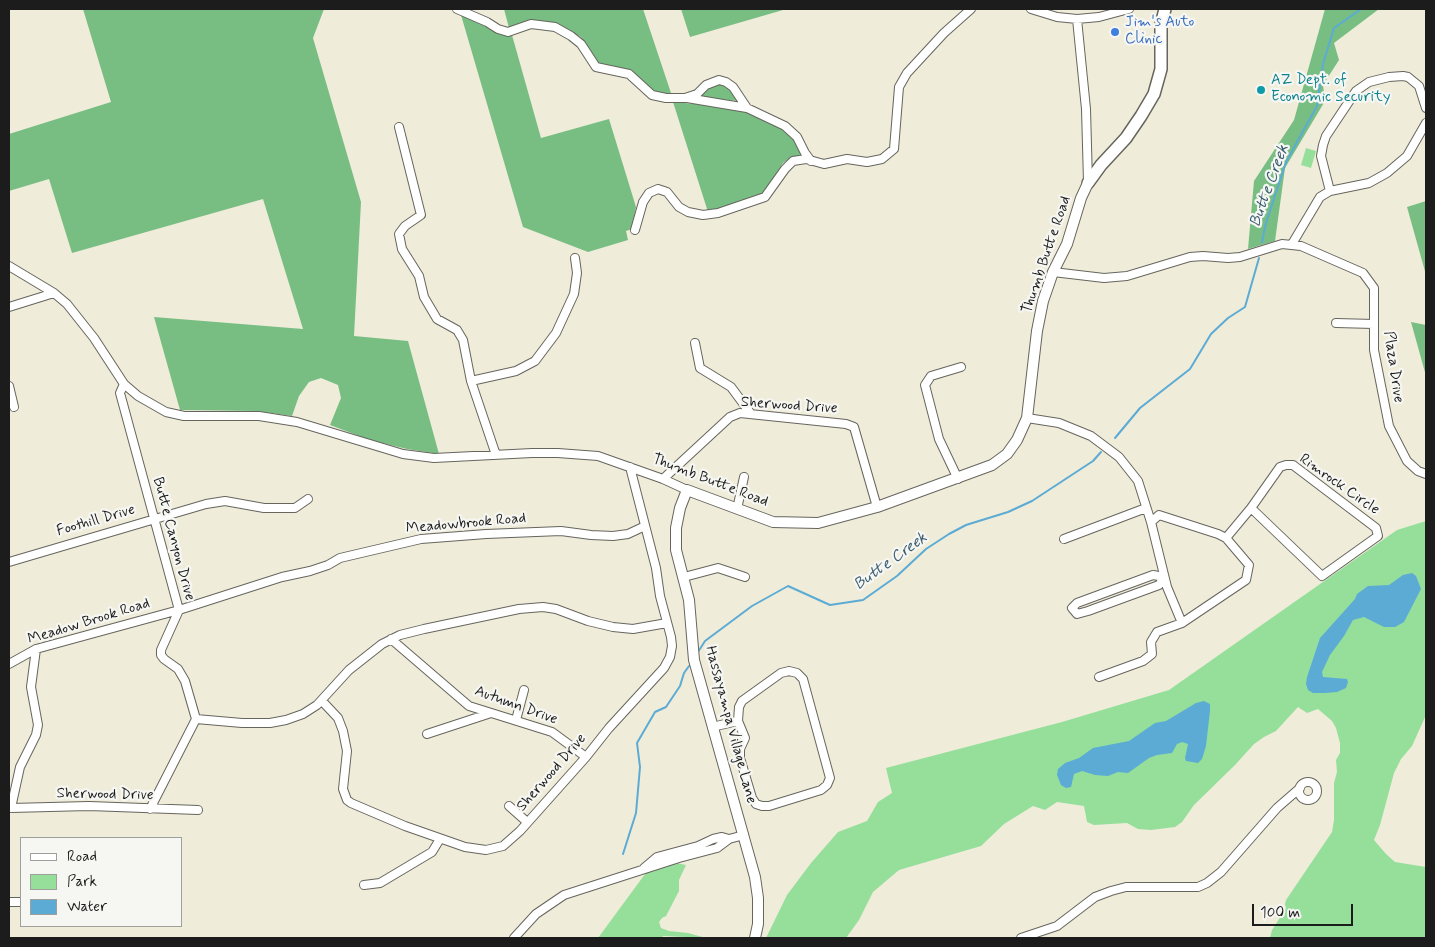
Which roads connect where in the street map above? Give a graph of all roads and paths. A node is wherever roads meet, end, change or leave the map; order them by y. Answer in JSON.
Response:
{"nodes":[{"id":1,"x":457,"y":9,"type":"edge"},
{"id":2,"x":971,"y":9,"type":"edge"},
{"id":3,"x":1031,"y":9,"type":"edge"},
{"id":4,"x":1129,"y":9,"type":"edge"},
{"id":5,"x":1165,"y":9,"type":"edge"},
{"id":6,"x":1077,"y":19,"type":"junction"},
{"id":7,"x":685,"y":98,"type":"junction"},
{"id":8,"x":747,"y":108,"type":"junction"},
{"id":9,"x":1426,"y":108,"type":"edge"},
{"id":10,"x":1426,"y":123,"type":"edge"},
{"id":11,"x":399,"y":127,"type":"dead end"},
{"id":12,"x":811,"y":161,"type":"junction"},
{"id":13,"x":1088,"y":183,"type":"junction"},
{"id":14,"x":1330,"y":191,"type":"junction"},
{"id":15,"x":635,"y":230,"type":"dead end"},
{"id":16,"x":1292,"y":244,"type":"junction"},
{"id":17,"x":575,"y":258,"type":"dead end"},
{"id":18,"x":9,"y":266,"type":"edge"},
{"id":19,"x":1053,"y":272,"type":"junction"},
{"id":20,"x":54,"y":293,"type":"junction"},
{"id":21,"x":9,"y":307,"type":"edge"},
{"id":22,"x":1336,"y":323,"type":"dead end"},
{"id":23,"x":1374,"y":324,"type":"junction"},
{"id":24,"x":695,"y":344,"type":"dead end"},
{"id":25,"x":961,"y":367,"type":"dead end"},
{"id":26,"x":471,"y":381,"type":"junction"},
{"id":27,"x":124,"y":384,"type":"junction"},
{"id":28,"x":9,"y":386,"type":"edge"},
{"id":29,"x":14,"y":407,"type":"dead end"},
{"id":30,"x":752,"y":414,"type":"junction"},
{"id":31,"x":1027,"y":418,"type":"junction"},
{"id":32,"x":496,"y":455,"type":"junction"},
{"id":33,"x":630,"y":467,"type":"junction"},
{"id":34,"x":1426,"y":474,"type":"edge"},
{"id":35,"x":744,"y":477,"type":"dead end"},
{"id":36,"x":663,"y":479,"type":"junction"},
{"id":37,"x":958,"y":479,"type":"junction"},
{"id":38,"x":686,"y":490,"type":"junction"},
{"id":39,"x":308,"y":499,"type":"dead end"},
{"id":40,"x":877,"y":507,"type":"junction"},
{"id":41,"x":1146,"y":508,"type":"junction"},
{"id":42,"x":1251,"y":508,"type":"junction"},
{"id":43,"x":737,"y":509,"type":"junction"},
{"id":44,"x":153,"y":519,"type":"junction"},
{"id":45,"x":1151,"y":522,"type":"junction"},
{"id":46,"x":645,"y":526,"type":"junction"},
{"id":47,"x":1226,"y":538,"type":"junction"},
{"id":48,"x":1064,"y":539,"type":"dead end"},
{"id":49,"x":9,"y":562,"type":"edge"},
{"id":50,"x":684,"y":577,"type":"junction"},
{"id":51,"x":745,"y":577,"type":"dead end"},
{"id":52,"x":1164,"y":577,"type":"junction"},
{"id":53,"x":179,"y":610,"type":"junction"},
{"id":54,"x":667,"y":623,"type":"junction"},
{"id":55,"x":1182,"y":623,"type":"junction"},
{"id":56,"x":392,"y":639,"type":"junction"},
{"id":57,"x":36,"y":649,"type":"junction"},
{"id":58,"x":9,"y":664,"type":"edge"},
{"id":59,"x":1099,"y":677,"type":"dead end"},
{"id":60,"x":524,"y":690,"type":"dead end"},
{"id":61,"x":322,"y":700,"type":"junction"},
{"id":62,"x":491,"y":713,"type":"junction"},
{"id":63,"x":196,"y":718,"type":"junction"},
{"id":64,"x":516,"y":720,"type":"junction"},
{"id":65,"x":738,"y":721,"type":"junction"},
{"id":66,"x":712,"y":728,"type":"junction"},
{"id":67,"x":427,"y":734,"type":"dead end"},
{"id":68,"x":586,"y":757,"type":"junction"},
{"id":69,"x":1300,"y":788,"type":"dead end"},
{"id":70,"x":509,"y":806,"type":"dead end"},
{"id":71,"x":10,"y":808,"type":"edge"},
{"id":72,"x":150,"y":809,"type":"junction"},
{"id":73,"x":198,"y":810,"type":"dead end"},
{"id":74,"x":528,"y":822,"type":"junction"},
{"id":75,"x":744,"y":836,"type":"junction"},
{"id":76,"x":440,"y":838,"type":"junction"},
{"id":77,"x":364,"y":885,"type":"dead end"},
{"id":78,"x":514,"y":938,"type":"edge"},
{"id":79,"x":755,"y":938,"type":"edge"},
{"id":80,"x":1021,"y":938,"type":"edge"}],
"edges":[{"from":1,"to":7,"type":"street"},
{"from":2,"to":12,"type":"street"},
{"from":3,"to":6,"type":"street"},
{"from":4,"to":6,"type":"street"},
{"from":5,"to":13,"type":"main road"},
{"from":6,"to":13,"type":"street","name":"Thumb Butte Road"},
{"from":7,"to":8,"type":"street"},
{"from":7,"to":8,"type":"street"},
{"from":8,"to":12,"type":"street"},
{"from":9,"to":14,"type":"street"},
{"from":10,"to":14,"type":"street"},
{"from":11,"to":26,"type":"street"},
{"from":12,"to":15,"type":"street"},
{"from":13,"to":19,"type":"street","name":"Thumb Butte Road"},
{"from":14,"to":16,"type":"street"},
{"from":16,"to":19,"type":"street","name":"Plaza Drive"},
{"from":16,"to":23,"type":"street","name":"Plaza Drive"},
{"from":17,"to":26,"type":"street"},
{"from":18,"to":20,"type":"street","name":"Thumb Butte Road"},
{"from":19,"to":31,"type":"street","name":"Thumb Butte Road"},
{"from":20,"to":21,"type":"street"},
{"from":20,"to":27,"type":"street","name":"Thumb Butte Road"},
{"from":22,"to":23,"type":"street"},
{"from":23,"to":34,"type":"street","name":"Plaza Drive"},
{"from":24,"to":30,"type":"street"},
{"from":25,"to":37,"type":"street"},
{"from":26,"to":32,"type":"street"},
{"from":27,"to":32,"type":"street","name":"Thumb Butte Road"},
{"from":27,"to":44,"type":"street","name":"Butte Canyon Drive"},
{"from":28,"to":29,"type":"street"},
{"from":30,"to":36,"type":"street","name":"Sherwood Drive"},
{"from":30,"to":40,"type":"street","name":"Sherwood Drive"},
{"from":31,"to":37,"type":"street","name":"Thumb Butte Road"},
{"from":31,"to":41,"type":"street"},
{"from":32,"to":33,"type":"street","name":"Thumb Butte Road"},
{"from":33,"to":36,"type":"street","name":"Thumb Butte Road"},
{"from":33,"to":46,"type":"street","name":"Sherwood Drive"},
{"from":35,"to":43,"type":"street"},
{"from":36,"to":38,"type":"street","name":"Thumb Butte Road"},
{"from":37,"to":40,"type":"street","name":"Thumb Butte Road"},
{"from":38,"to":43,"type":"street","name":"Thumb Butte Road"},
{"from":38,"to":50,"type":"street","name":"Hassayampa Village Lane"},
{"from":39,"to":44,"type":"street","name":"Foothill Drive"},
{"from":40,"to":43,"type":"street","name":"Thumb Butte Road"},
{"from":41,"to":45,"type":"street"},
{"from":41,"to":48,"type":"street"},
{"from":42,"to":42,"type":"street","name":"Rimrock Circle"},
{"from":42,"to":47,"type":"street","name":"Rimrock Circle"},
{"from":44,"to":49,"type":"street","name":"Foothill Drive"},
{"from":44,"to":53,"type":"street","name":"Butte Canyon Drive"},
{"from":45,"to":47,"type":"street"},
{"from":45,"to":52,"type":"street"},
{"from":46,"to":53,"type":"street","name":"Meadowbrook Road"},
{"from":46,"to":54,"type":"street","name":"Sherwood Drive"},
{"from":47,"to":55,"type":"street"},
{"from":50,"to":51,"type":"street"},
{"from":50,"to":66,"type":"street","name":"Hassayampa Village Lane"},
{"from":52,"to":52,"type":"street"},
{"from":52,"to":55,"type":"street"},
{"from":53,"to":57,"type":"street","name":"Meadow Brook Road"},
{"from":53,"to":63,"type":"street","name":"Butte Canyon Drive"},
{"from":54,"to":56,"type":"street"},
{"from":54,"to":68,"type":"street","name":"Sherwood Drive"},
{"from":55,"to":59,"type":"street"},
{"from":56,"to":61,"type":"street"},
{"from":56,"to":62,"type":"street","name":"Autumn Drive"},
{"from":57,"to":58,"type":"street","name":"Meadow Brook Road"},
{"from":57,"to":71,"type":"street"},
{"from":60,"to":64,"type":"street"},
{"from":61,"to":63,"type":"street"},
{"from":61,"to":76,"type":"street","name":"Sherwood Drive"},
{"from":62,"to":64,"type":"street","name":"Autumn Drive"},
{"from":62,"to":67,"type":"street"},
{"from":63,"to":72,"type":"street"},
{"from":64,"to":68,"type":"street","name":"Autumn Drive"},
{"from":65,"to":65,"type":"street"},
{"from":65,"to":66,"type":"street"},
{"from":66,"to":75,"type":"street","name":"Hassayampa Village Lane"},
{"from":68,"to":74,"type":"street","name":"Sherwood Drive"},
{"from":69,"to":80,"type":"street"},
{"from":70,"to":74,"type":"street"},
{"from":71,"to":72,"type":"street","name":"Sherwood Drive"},
{"from":72,"to":73,"type":"street","name":"Sherwood Drive"},
{"from":74,"to":76,"type":"street","name":"Sherwood Drive"},
{"from":75,"to":78,"type":"street"},
{"from":75,"to":79,"type":"street","name":"Hassayampa Village Lane"},
{"from":76,"to":77,"type":"street"}]}
